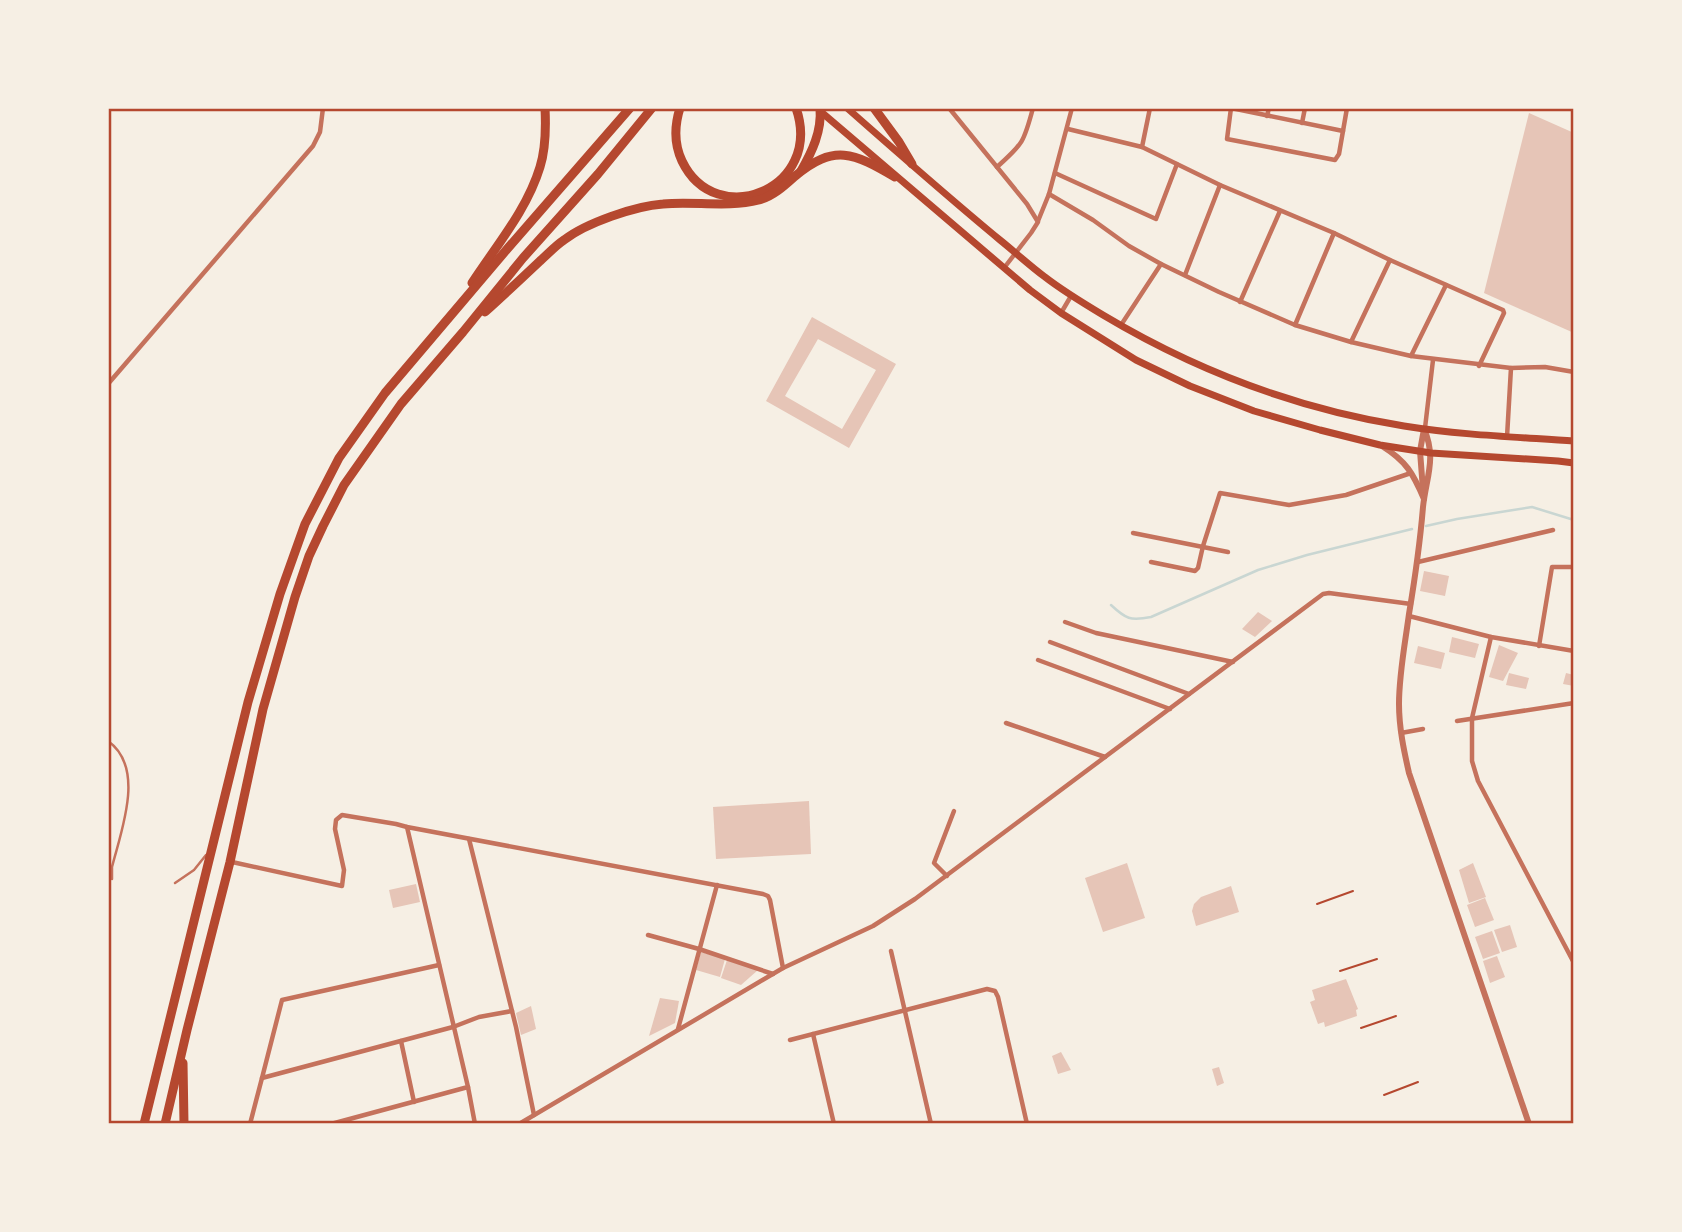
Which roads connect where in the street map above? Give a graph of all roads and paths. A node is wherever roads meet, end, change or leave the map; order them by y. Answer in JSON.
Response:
{"nodes":[{"id":1,"x":323,"y":108,"type":"edge"},
{"id":2,"x":545,"y":108,"type":"edge"},
{"id":3,"x":630,"y":108,"type":"edge"},
{"id":4,"x":652,"y":108,"type":"edge"},
{"id":5,"x":680,"y":108,"type":"edge"},
{"id":6,"x":796,"y":108,"type":"edge"},
{"id":7,"x":848,"y":108,"type":"edge"},
{"id":8,"x":874,"y":108,"type":"edge"},
{"id":9,"x":1033,"y":108,"type":"edge"},
{"id":10,"x":1072,"y":108,"type":"edge"},
{"id":11,"x":1150,"y":108,"type":"edge"},
{"id":12,"x":1231,"y":108,"type":"edge"},
{"id":13,"x":1269,"y":108,"type":"edge"},
{"id":14,"x":1305,"y":108,"type":"edge"},
{"id":15,"x":1347,"y":108,"type":"edge"},
{"id":16,"x":949,"y":109,"type":"edge"},
{"id":17,"x":819,"y":110,"type":"edge"},
{"id":18,"x":1267,"y":116,"type":"junction"},
{"id":19,"x":1302,"y":123,"type":"junction"},
{"id":20,"x":1068,"y":129,"type":"junction"},
{"id":21,"x":1343,"y":131,"type":"junction"},
{"id":22,"x":1142,"y":147,"type":"junction"},
{"id":23,"x":912,"y":164,"type":"junction"},
{"id":24,"x":1177,"y":164,"type":"junction"},
{"id":25,"x":997,"y":167,"type":"junction"},
{"id":26,"x":800,"y":172,"type":"junction"},
{"id":27,"x":1055,"y":173,"type":"junction"},
{"id":28,"x":895,"y":177,"type":"junction"},
{"id":29,"x":1220,"y":185,"type":"junction"},
{"id":30,"x":1049,"y":194,"type":"junction"},
{"id":31,"x":1280,"y":211,"type":"junction"},
{"id":32,"x":1038,"y":222,"type":"junction"},
{"id":33,"x":1334,"y":233,"type":"junction"},
{"id":34,"x":1016,"y":253,"type":"junction"},
{"id":35,"x":1390,"y":260,"type":"junction"},
{"id":36,"x":1161,"y":264,"type":"junction"},
{"id":37,"x":1003,"y":269,"type":"junction"},
{"id":38,"x":1185,"y":275,"type":"junction"},
{"id":39,"x":1446,"y":285,"type":"junction"},
{"id":40,"x":1072,"y":296,"type":"junction"},
{"id":41,"x":1240,"y":302,"type":"junction"},
{"id":42,"x":1062,"y":313,"type":"junction"},
{"id":43,"x":452,"y":314,"type":"junction"},
{"id":44,"x":1295,"y":325,"type":"junction"},
{"id":45,"x":1121,"y":326,"type":"junction"},
{"id":46,"x":463,"y":332,"type":"junction"},
{"id":47,"x":1351,"y":342,"type":"junction"},
{"id":48,"x":1410,"y":356,"type":"junction"},
{"id":49,"x":1433,"y":359,"type":"junction"},
{"id":50,"x":1479,"y":366,"type":"junction"},
{"id":51,"x":1511,"y":368,"type":"junction"},
{"id":52,"x":1573,"y":372,"type":"edge"},
{"id":53,"x":108,"y":384,"type":"edge"},
{"id":54,"x":1424,"y":429,"type":"junction"},
{"id":55,"x":1507,"y":437,"type":"junction"},
{"id":56,"x":1573,"y":441,"type":"edge"},
{"id":57,"x":1380,"y":445,"type":"junction"},
{"id":58,"x":1420,"y":451,"type":"junction"},
{"id":59,"x":1432,"y":453,"type":"junction"},
{"id":60,"x":1573,"y":463,"type":"edge"},
{"id":61,"x":1412,"y":472,"type":"junction"},
{"id":62,"x":1424,"y":499,"type":"junction"},
{"id":63,"x":1553,"y":530,"type":"dead end"},
{"id":64,"x":1133,"y":533,"type":"dead end"},
{"id":65,"x":1203,"y":546,"type":"junction"},
{"id":66,"x":1228,"y":552,"type":"dead end"},
{"id":67,"x":1151,"y":562,"type":"dead end"},
{"id":68,"x":1418,"y":562,"type":"junction"},
{"id":69,"x":1573,"y":566,"type":"edge"},
{"id":70,"x":1411,"y":604,"type":"junction"},
{"id":71,"x":1409,"y":616,"type":"junction"},
{"id":72,"x":1065,"y":622,"type":"dead end"},
{"id":73,"x":1491,"y":636,"type":"junction"},
{"id":74,"x":1050,"y":642,"type":"dead end"},
{"id":75,"x":1539,"y":646,"type":"junction"},
{"id":76,"x":1573,"y":651,"type":"edge"},
{"id":77,"x":1038,"y":660,"type":"dead end"},
{"id":78,"x":1233,"y":662,"type":"junction"},
{"id":79,"x":1190,"y":695,"type":"junction"},
{"id":80,"x":1573,"y":703,"type":"edge"},
{"id":81,"x":1170,"y":709,"type":"junction"},
{"id":82,"x":1472,"y":718,"type":"junction"},
{"id":83,"x":1457,"y":721,"type":"dead end"},
{"id":84,"x":1006,"y":723,"type":"dead end"},
{"id":85,"x":1423,"y":729,"type":"dead end"},
{"id":86,"x":1401,"y":733,"type":"junction"},
{"id":87,"x":108,"y":741,"type":"edge"},
{"id":88,"x":1106,"y":758,"type":"junction"},
{"id":89,"x":954,"y":811,"type":"dead end"},
{"id":90,"x":407,"y":827,"type":"junction"},
{"id":91,"x":469,"y":839,"type":"junction"},
{"id":92,"x":211,"y":850,"type":"junction"},
{"id":93,"x":230,"y":862,"type":"junction"},
{"id":94,"x":947,"y":876,"type":"junction"},
{"id":95,"x":112,"y":879,"type":"dead end"},
{"id":96,"x":175,"y":883,"type":"dead end"},
{"id":97,"x":717,"y":885,"type":"junction"},
{"id":98,"x":1353,"y":891,"type":"dead end"},
{"id":99,"x":1317,"y":904,"type":"dead end"},
{"id":100,"x":648,"y":935,"type":"dead end"},
{"id":101,"x":699,"y":949,"type":"junction"},
{"id":102,"x":891,"y":950,"type":"dead end"},
{"id":103,"x":1377,"y":959,"type":"dead end"},
{"id":104,"x":1573,"y":963,"type":"edge"},
{"id":105,"x":439,"y":965,"type":"junction"},
{"id":106,"x":783,"y":968,"type":"junction"},
{"id":107,"x":1340,"y":971,"type":"dead end"},
{"id":108,"x":774,"y":974,"type":"junction"},
{"id":109,"x":512,"y":1011,"type":"junction"},
{"id":110,"x":904,"y":1011,"type":"junction"},
{"id":111,"x":1396,"y":1016,"type":"dead end"},
{"id":112,"x":453,"y":1027,"type":"junction"},
{"id":113,"x":1361,"y":1028,"type":"dead end"},
{"id":114,"x":187,"y":1030,"type":"junction"},
{"id":115,"x":678,"y":1030,"type":"junction"},
{"id":116,"x":813,"y":1034,"type":"junction"},
{"id":117,"x":790,"y":1040,"type":"dead end"},
{"id":118,"x":401,"y":1041,"type":"junction"},
{"id":119,"x":262,"y":1078,"type":"junction"},
{"id":120,"x":1418,"y":1082,"type":"dead end"},
{"id":121,"x":468,"y":1087,"type":"junction"},
{"id":122,"x":1384,"y":1095,"type":"dead end"},
{"id":123,"x":414,"y":1102,"type":"junction"},
{"id":124,"x":534,"y":1115,"type":"junction"},
{"id":125,"x":144,"y":1124,"type":"edge"},
{"id":126,"x":165,"y":1124,"type":"edge"},
{"id":127,"x":184,"y":1124,"type":"edge"},
{"id":128,"x":250,"y":1124,"type":"edge"},
{"id":129,"x":331,"y":1124,"type":"edge"},
{"id":130,"x":475,"y":1124,"type":"edge"},
{"id":131,"x":519,"y":1124,"type":"edge"},
{"id":132,"x":834,"y":1124,"type":"edge"},
{"id":133,"x":931,"y":1124,"type":"edge"},
{"id":134,"x":1027,"y":1124,"type":"edge"},
{"id":135,"x":1529,"y":1124,"type":"edge"}],
"edges":[{"from":1,"to":53,"type":"street"},
{"from":2,"to":43,"type":"highway"},
{"from":3,"to":43,"type":"highway"},
{"from":4,"to":46,"type":"highway"},
{"from":5,"to":6,"type":"highway"},
{"from":7,"to":23,"type":"main road"},
{"from":8,"to":23,"type":"highway"},
{"from":9,"to":25,"type":"street"},
{"from":10,"to":20,"type":"street"},
{"from":11,"to":22,"type":"street"},
{"from":12,"to":18,"type":"street"},
{"from":12,"to":21,"type":"street"},
{"from":13,"to":18,"type":"street"},
{"from":14,"to":19,"type":"street"},
{"from":15,"to":21,"type":"street"},
{"from":16,"to":25,"type":"street"},
{"from":17,"to":26,"type":"highway"},
{"from":17,"to":28,"type":"main road"},
{"from":18,"to":19,"type":"street"},
{"from":19,"to":21,"type":"street"},
{"from":20,"to":22,"type":"street"},
{"from":20,"to":27,"type":"street"},
{"from":22,"to":24,"type":"street"},
{"from":23,"to":34,"type":"main road"},
{"from":24,"to":27,"type":"street"},
{"from":24,"to":29,"type":"street"},
{"from":25,"to":32,"type":"street"},
{"from":26,"to":28,"type":"highway"},
{"from":26,"to":46,"type":"highway"},
{"from":27,"to":30,"type":"street"},
{"from":28,"to":37,"type":"main road"},
{"from":29,"to":31,"type":"street"},
{"from":29,"to":38,"type":"street"},
{"from":30,"to":32,"type":"street"},
{"from":30,"to":36,"type":"street"},
{"from":31,"to":33,"type":"street"},
{"from":31,"to":41,"type":"street"},
{"from":32,"to":34,"type":"street"},
{"from":33,"to":35,"type":"street"},
{"from":33,"to":44,"type":"street"},
{"from":34,"to":37,"type":"street"},
{"from":34,"to":40,"type":"main road"},
{"from":35,"to":39,"type":"street"},
{"from":35,"to":47,"type":"street"},
{"from":36,"to":38,"type":"street"},
{"from":36,"to":45,"type":"street"},
{"from":37,"to":42,"type":"main road"},
{"from":38,"to":41,"type":"street"},
{"from":39,"to":48,"type":"street"},
{"from":39,"to":50,"type":"street"},
{"from":40,"to":42,"type":"street"},
{"from":40,"to":45,"type":"main road"},
{"from":41,"to":44,"type":"street"},
{"from":42,"to":57,"type":"main road"},
{"from":43,"to":92,"type":"highway"},
{"from":44,"to":47,"type":"street"},
{"from":45,"to":54,"type":"main road"},
{"from":46,"to":93,"type":"highway"},
{"from":47,"to":48,"type":"street"},
{"from":48,"to":49,"type":"street"},
{"from":49,"to":50,"type":"street"},
{"from":49,"to":54,"type":"street"},
{"from":50,"to":51,"type":"street"},
{"from":51,"to":52,"type":"street"},
{"from":51,"to":55,"type":"street"},
{"from":54,"to":55,"type":"main road"},
{"from":54,"to":58,"type":"street"},
{"from":54,"to":59,"type":"street"},
{"from":55,"to":56,"type":"main road"},
{"from":57,"to":58,"type":"main road"},
{"from":57,"to":61,"type":"street"},
{"from":58,"to":59,"type":"main road"},
{"from":58,"to":62,"type":"street"},
{"from":59,"to":60,"type":"main road"},
{"from":59,"to":62,"type":"street"},
{"from":61,"to":62,"type":"street"},
{"from":61,"to":65,"type":"street"},
{"from":62,"to":68,"type":"street"},
{"from":63,"to":68,"type":"street"},
{"from":64,"to":65,"type":"street"},
{"from":65,"to":66,"type":"street"},
{"from":65,"to":67,"type":"street"},
{"from":68,"to":70,"type":"street"},
{"from":69,"to":75,"type":"street"},
{"from":70,"to":71,"type":"street"},
{"from":70,"to":78,"type":"street"},
{"from":71,"to":73,"type":"street"},
{"from":71,"to":86,"type":"street"},
{"from":72,"to":78,"type":"street"},
{"from":73,"to":75,"type":"street"},
{"from":73,"to":82,"type":"street"},
{"from":74,"to":79,"type":"street"},
{"from":75,"to":76,"type":"street"},
{"from":77,"to":81,"type":"street"},
{"from":78,"to":79,"type":"street"},
{"from":79,"to":81,"type":"street"},
{"from":80,"to":82,"type":"street"},
{"from":81,"to":88,"type":"street"},
{"from":82,"to":83,"type":"street"},
{"from":82,"to":104,"type":"street"},
{"from":84,"to":88,"type":"street"},
{"from":85,"to":86,"type":"street"},
{"from":86,"to":135,"type":"street"},
{"from":87,"to":95,"type":"lane"},
{"from":88,"to":94,"type":"street"},
{"from":89,"to":94,"type":"street"},
{"from":90,"to":91,"type":"street"},
{"from":90,"to":93,"type":"street"},
{"from":90,"to":105,"type":"street"},
{"from":91,"to":97,"type":"street"},
{"from":91,"to":109,"type":"street"},
{"from":92,"to":96,"type":"lane"},
{"from":92,"to":125,"type":"highway"},
{"from":93,"to":114,"type":"highway"},
{"from":94,"to":106,"type":"street"},
{"from":97,"to":101,"type":"street"},
{"from":97,"to":106,"type":"street"},
{"from":98,"to":99,"type":"path"},
{"from":100,"to":101,"type":"street"},
{"from":101,"to":108,"type":"street"},
{"from":101,"to":115,"type":"street"},
{"from":102,"to":110,"type":"street"},
{"from":103,"to":107,"type":"path"},
{"from":105,"to":112,"type":"street"},
{"from":105,"to":119,"type":"street"},
{"from":106,"to":108,"type":"street"},
{"from":108,"to":115,"type":"street"},
{"from":109,"to":112,"type":"street"},
{"from":109,"to":124,"type":"street"},
{"from":110,"to":116,"type":"street"},
{"from":110,"to":133,"type":"street"},
{"from":110,"to":134,"type":"street"},
{"from":111,"to":113,"type":"path"},
{"from":112,"to":118,"type":"street"},
{"from":112,"to":121,"type":"street"},
{"from":114,"to":126,"type":"highway"},
{"from":114,"to":127,"type":"highway"},
{"from":115,"to":124,"type":"street"},
{"from":116,"to":117,"type":"street"},
{"from":116,"to":132,"type":"street"},
{"from":118,"to":119,"type":"street"},
{"from":118,"to":123,"type":"street"},
{"from":119,"to":128,"type":"street"},
{"from":120,"to":122,"type":"path"},
{"from":121,"to":123,"type":"street"},
{"from":121,"to":130,"type":"street"},
{"from":123,"to":129,"type":"street"},
{"from":124,"to":131,"type":"street"}]}
